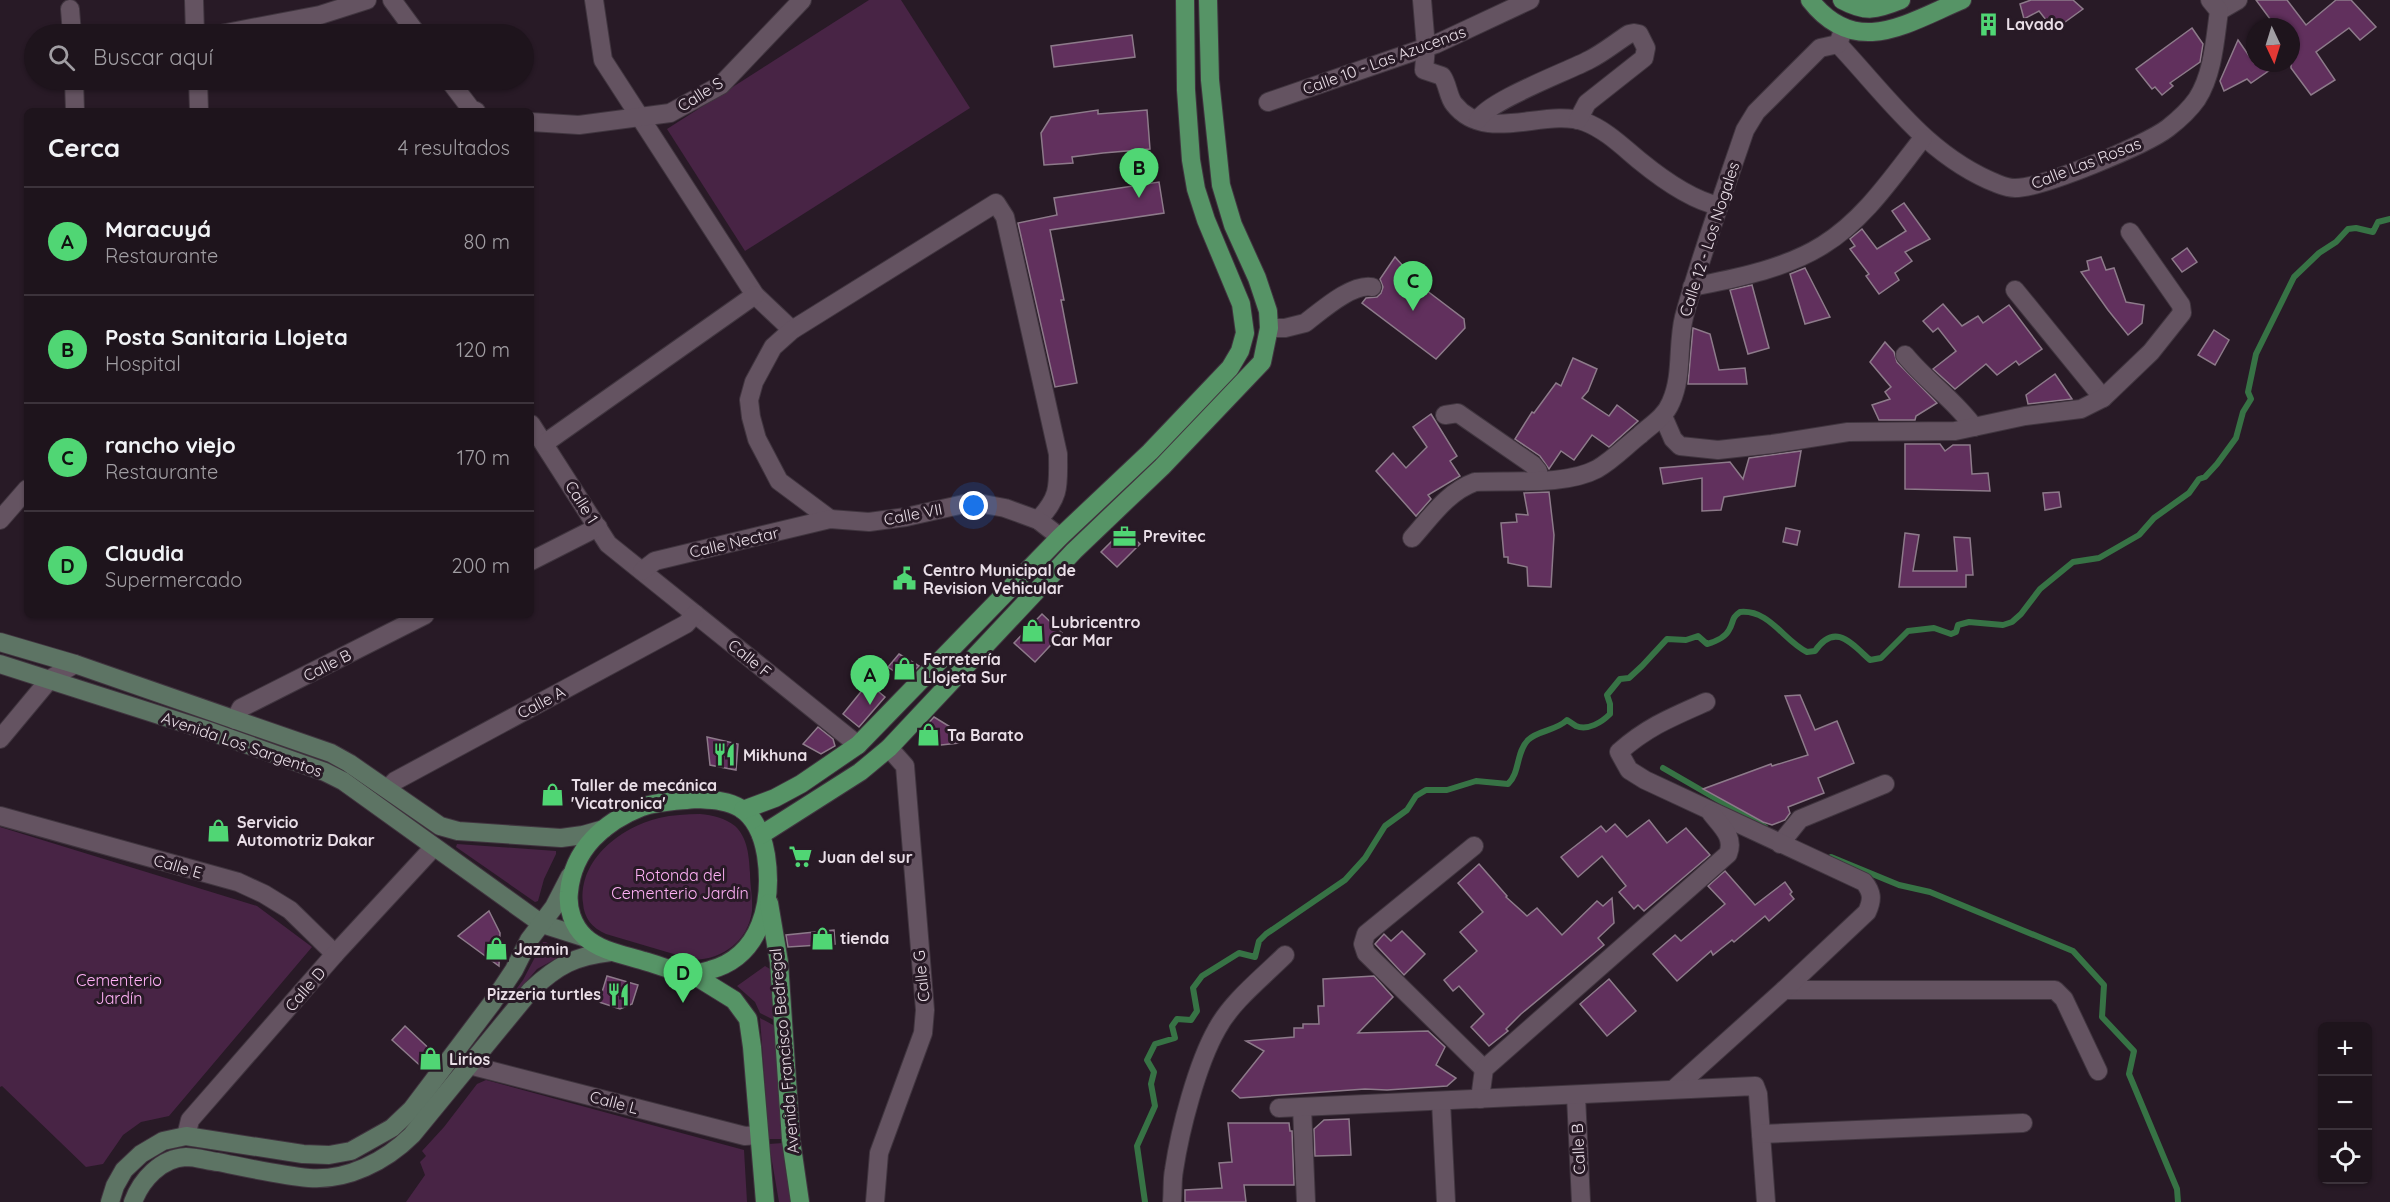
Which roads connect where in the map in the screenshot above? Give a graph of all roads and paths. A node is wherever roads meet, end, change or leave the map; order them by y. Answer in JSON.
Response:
{"nodes":[{"id":1,"x":195,"y":0,"type":"edge"},
{"id":2,"x":367,"y":0,"type":"edge"},
{"id":3,"x":392,"y":0,"type":"edge"},
{"id":4,"x":594,"y":0,"type":"edge"},
{"id":5,"x":802,"y":0,"type":"edge"},
{"id":6,"x":1185,"y":0,"type":"edge"},
{"id":7,"x":1208,"y":0,"type":"edge"},
{"id":8,"x":1422,"y":0,"type":"edge"},
{"id":9,"x":1530,"y":0,"type":"edge"},
{"id":10,"x":1810,"y":0,"type":"edge"},
{"id":11,"x":1901,"y":0,"type":"edge"},
{"id":12,"x":1962,"y":0,"type":"edge"},
{"id":13,"x":2238,"y":0,"type":"edge"},
{"id":14,"x":1847,"y":3,"type":"edge"},
{"id":15,"x":2214,"y":5,"type":"edge"},
{"id":16,"x":70,"y":9,"type":"dead end"},
{"id":17,"x":71,"y":24,"type":"edge"},
{"id":18,"x":195,"y":24,"type":"edge"},
{"id":19,"x":273,"y":24,"type":"edge"},
{"id":20,"x":410,"y":24,"type":"edge"},
{"id":21,"x":1841,"y":36,"type":"junction"},
{"id":22,"x":1425,"y":47,"type":"junction"},
{"id":23,"x":1209,"y":48,"type":"junction"},
{"id":24,"x":1186,"y":49,"type":"junction"},
{"id":25,"x":74,"y":90,"type":"edge"},
{"id":26,"x":198,"y":90,"type":"edge"},
{"id":27,"x":457,"y":90,"type":"edge"},
{"id":28,"x":1268,"y":102,"type":"dead end"},
{"id":29,"x":75,"y":108,"type":"edge"},
{"id":30,"x":199,"y":108,"type":"edge"},
{"id":31,"x":470,"y":108,"type":"edge"},
{"id":32,"x":640,"y":118,"type":"junction"},
{"id":33,"x":1478,"y":120,"type":"junction"},
{"id":34,"x":1578,"y":120,"type":"junction"},
{"id":35,"x":534,"y":122,"type":"edge"},
{"id":36,"x":1923,"y":138,"type":"junction"},
{"id":37,"x":1719,"y":206,"type":"junction"},
{"id":38,"x":2130,"y":232,"type":"dead end"},
{"id":39,"x":1244,"y":249,"type":"junction"},
{"id":40,"x":1222,"y":258,"type":"junction"},
{"id":41,"x":1692,"y":286,"type":"junction"},
{"id":42,"x":1372,"y":287,"type":"dead end"},
{"id":43,"x":2014,"y":290,"type":"dead end"},
{"id":44,"x":755,"y":295,"type":"junction"},
{"id":45,"x":1269,"y":328,"type":"junction"},
{"id":46,"x":792,"y":330,"type":"junction"},
{"id":47,"x":1905,"y":355,"type":"dead end"},
{"id":48,"x":2103,"y":398,"type":"junction"},
{"id":49,"x":1445,"y":415,"type":"dead end"},
{"id":50,"x":1663,"y":416,"type":"junction"},
{"id":51,"x":534,"y":427,"type":"edge"},
{"id":52,"x":1974,"y":427,"type":"junction"},
{"id":53,"x":545,"y":443,"type":"junction"},
{"id":54,"x":1539,"y":480,"type":"junction"},
{"id":55,"x":24,"y":492,"type":"edge"},
{"id":56,"x":830,"y":519,"type":"junction"},
{"id":57,"x":1038,"y":519,"type":"junction"},
{"id":58,"x":0,"y":520,"type":"edge"},
{"id":59,"x":598,"y":527,"type":"junction"},
{"id":60,"x":1060,"y":537,"type":"junction"},
{"id":61,"x":1412,"y":538,"type":"dead end"},
{"id":62,"x":1074,"y":550,"type":"junction"},
{"id":63,"x":534,"y":559,"type":"edge"},
{"id":64,"x":642,"y":571,"type":"junction"},
{"id":65,"x":695,"y":614,"type":"junction"},
{"id":66,"x":419,"y":618,"type":"edge"},
{"id":67,"x":0,"y":642,"type":"edge"},
{"id":68,"x":0,"y":664,"type":"edge"},
{"id":69,"x":75,"y":664,"type":"junction"},
{"id":70,"x":50,"y":679,"type":"junction"},
{"id":71,"x":1706,"y":702,"type":"dead end"},
{"id":72,"x":235,"y":720,"type":"junction"},
{"id":73,"x":0,"y":739,"type":"edge"},
{"id":74,"x":228,"y":740,"type":"junction"},
{"id":75,"x":858,"y":745,"type":"junction"},
{"id":76,"x":889,"y":748,"type":"junction"},
{"id":77,"x":1885,"y":784,"type":"dead end"},
{"id":78,"x":387,"y":789,"type":"junction"},
{"id":79,"x":1706,"y":807,"type":"junction"},
{"id":80,"x":743,"y":810,"type":"junction"},
{"id":81,"x":0,"y":816,"type":"edge"},
{"id":82,"x":604,"y":829,"type":"junction"},
{"id":83,"x":761,"y":835,"type":"junction"},
{"id":84,"x":1780,"y":844,"type":"junction"},
{"id":85,"x":1474,"y":846,"type":"dead end"},
{"id":86,"x":433,"y":848,"type":"junction"},
{"id":87,"x":570,"y":876,"type":"junction"},
{"id":88,"x":768,"y":900,"type":"junction"},
{"id":89,"x":542,"y":924,"type":"junction"},
{"id":90,"x":586,"y":938,"type":"junction"},
{"id":91,"x":611,"y":952,"type":"junction"},
{"id":92,"x":335,"y":954,"type":"junction"},
{"id":93,"x":1285,"y":955,"type":"dead end"},
{"id":94,"x":692,"y":974,"type":"junction"},
{"id":95,"x":1784,"y":990,"type":"junction"},
{"id":96,"x":455,"y":1053,"type":"junction"},
{"id":97,"x":470,"y":1065,"type":"junction"},
{"id":98,"x":1484,"y":1069,"type":"junction"},
{"id":99,"x":2098,"y":1071,"type":"dead end"},
{"id":100,"x":1674,"y":1089,"type":"junction"},
{"id":101,"x":1576,"y":1096,"type":"junction"},
{"id":102,"x":1480,"y":1099,"type":"junction"},
{"id":103,"x":1441,"y":1101,"type":"junction"},
{"id":104,"x":1302,"y":1107,"type":"junction"},
{"id":105,"x":1280,"y":1108,"type":"dead end"},
{"id":106,"x":2023,"y":1123,"type":"dead end"},
{"id":107,"x":1761,"y":1134,"type":"junction"},
{"id":108,"x":186,"y":1136,"type":"junction"},
{"id":109,"x":759,"y":1136,"type":"junction"},
{"id":110,"x":186,"y":1157,"type":"junction"},
{"id":111,"x":110,"y":1202,"type":"edge"},
{"id":112,"x":133,"y":1202,"type":"edge"},
{"id":113,"x":765,"y":1202,"type":"edge"},
{"id":114,"x":800,"y":1202,"type":"edge"},
{"id":115,"x":874,"y":1202,"type":"edge"},
{"id":116,"x":1172,"y":1202,"type":"edge"},
{"id":117,"x":1306,"y":1202,"type":"edge"},
{"id":118,"x":1446,"y":1202,"type":"edge"},
{"id":119,"x":1581,"y":1202,"type":"edge"},
{"id":120,"x":1766,"y":1202,"type":"edge"}],
"edges":[{"from":1,"to":18,"type":"street"},
{"from":2,"to":19,"type":"street"},
{"from":3,"to":20,"type":"street"},
{"from":4,"to":32,"type":"street"},
{"from":5,"to":32,"type":"street","name":"Calle S"},
{"from":6,"to":24,"type":"main road"},
{"from":7,"to":23,"type":"main road"},
{"from":8,"to":22,"type":"street"},
{"from":9,"to":22,"type":"street","name":"Calle 10 - Las Azucenas"},
{"from":10,"to":21,"type":"main road"},
{"from":11,"to":14,"type":"main road"},
{"from":12,"to":21,"type":"main road"},
{"from":13,"to":15,"type":"street"},
{"from":14,"to":21,"type":"main road"},
{"from":15,"to":36,"type":"street","name":"Calle Las Rosas"},
{"from":16,"to":17,"type":"street"},
{"from":21,"to":36,"type":"street","name":"Calle Las Rosas"},
{"from":21,"to":37,"type":"street","name":"Calle 12 - Los Nogales"},
{"from":22,"to":28,"type":"street","name":"Calle 10 - Las Azucenas"},
{"from":22,"to":33,"type":"street"},
{"from":23,"to":24,"type":"main road"},
{"from":23,"to":39,"type":"main road"},
{"from":24,"to":40,"type":"main road"},
{"from":25,"to":29,"type":"street"},
{"from":26,"to":30,"type":"street"},
{"from":27,"to":31,"type":"street"},
{"from":32,"to":35,"type":"street","name":"Calle S"},
{"from":32,"to":44,"type":"street"},
{"from":33,"to":34,"type":"street"},
{"from":33,"to":34,"type":"street"},
{"from":34,"to":37,"type":"street"},
{"from":36,"to":41,"type":"street"},
{"from":37,"to":41,"type":"street","name":"Calle 12 - Los Nogales"},
{"from":38,"to":48,"type":"street"},
{"from":39,"to":40,"type":"main road"},
{"from":39,"to":45,"type":"main road"},
{"from":40,"to":60,"type":"main road"},
{"from":41,"to":50,"type":"street","name":"Calle 12 - Los Nogales"},
{"from":42,"to":45,"type":"street"},
{"from":43,"to":48,"type":"street"},
{"from":44,"to":46,"type":"street"},
{"from":44,"to":53,"type":"street"},
{"from":45,"to":62,"type":"main road"},
{"from":46,"to":56,"type":"street"},
{"from":46,"to":57,"type":"street"},
{"from":47,"to":52,"type":"street"},
{"from":48,"to":52,"type":"street"},
{"from":49,"to":54,"type":"street"},
{"from":50,"to":52,"type":"street"},
{"from":50,"to":54,"type":"street","name":"Calle 12 - Los Nogales"},
{"from":51,"to":53,"type":"street","name":"Calle 1"},
{"from":53,"to":59,"type":"street","name":"Calle 1"},
{"from":54,"to":61,"type":"street","name":"Calle 12 - Los Nogales"},
{"from":55,"to":58,"type":"street"},
{"from":56,"to":57,"type":"street","name":"Calle VII"},
{"from":56,"to":64,"type":"street","name":"Calle Nectar"},
{"from":57,"to":60,"type":"street","name":"Calle VII"},
{"from":59,"to":63,"type":"street"},
{"from":59,"to":64,"type":"street","name":"Calle 1"},
{"from":60,"to":62,"type":"main road"},
{"from":60,"to":75,"type":"main road"},
{"from":62,"to":76,"type":"main road"},
{"from":64,"to":65,"type":"street","name":"Calle F"},
{"from":65,"to":75,"type":"street","name":"Calle F"},
{"from":65,"to":78,"type":"street","name":"Calle A"},
{"from":66,"to":72,"type":"street","name":"Calle B"},
{"from":67,"to":69,"type":"main road","name":"Avenida Los Sargentos"},
{"from":68,"to":70,"type":"main road","name":"Avenida Los Sargentos"},
{"from":69,"to":70,"type":"street"},
{"from":69,"to":72,"type":"main road","name":"Avenida Los Sargentos"},
{"from":70,"to":73,"type":"street"},
{"from":70,"to":74,"type":"main road","name":"Avenida Los Sargentos"},
{"from":71,"to":79,"type":"street"},
{"from":72,"to":74,"type":"main road"},
{"from":72,"to":78,"type":"main road","name":"Avenida Los Sargentos"},
{"from":74,"to":86,"type":"main road","name":"Avenida Los Sargentos"},
{"from":75,"to":76,"type":"main road"},
{"from":75,"to":80,"type":"main road"},
{"from":76,"to":83,"type":"main road"},
{"from":76,"to":115,"type":"street","name":"Calle G"},
{"from":77,"to":84,"type":"street"},
{"from":78,"to":82,"type":"main road","name":"Avenida Los Sargentos"},
{"from":79,"to":84,"type":"street"},
{"from":79,"to":98,"type":"street"},
{"from":80,"to":82,"type":"main road"},
{"from":80,"to":83,"type":"main road"},
{"from":81,"to":92,"type":"street","name":"Calle E"},
{"from":82,"to":87,"type":"main road"},
{"from":83,"to":88,"type":"main road"},
{"from":84,"to":95,"type":"street"},
{"from":85,"to":98,"type":"street"},
{"from":86,"to":89,"type":"main road","name":"Avenida Los Sargentos"},
{"from":86,"to":92,"type":"street","name":"Calle D"},
{"from":87,"to":89,"type":"main road"},
{"from":87,"to":90,"type":"main road"},
{"from":88,"to":94,"type":"main road"},
{"from":88,"to":114,"type":"main road","name":"Avenida Francisco Bedregal"},
{"from":89,"to":90,"type":"main road","name":"Avenida Los Sargentos"},
{"from":89,"to":96,"type":"main road"},
{"from":90,"to":91,"type":"main road"},
{"from":91,"to":94,"type":"main road"},
{"from":91,"to":97,"type":"main road"},
{"from":92,"to":108,"type":"street","name":"Calle D"},
{"from":93,"to":116,"type":"street"},
{"from":94,"to":109,"type":"main road","name":"Avenida Francisco Bedregal"},
{"from":95,"to":99,"type":"street"},
{"from":95,"to":100,"type":"street"},
{"from":96,"to":97,"type":"main road"},
{"from":96,"to":108,"type":"main road"},
{"from":97,"to":109,"type":"street","name":"Calle L"},
{"from":97,"to":110,"type":"main road"},
{"from":98,"to":102,"type":"street"},
{"from":100,"to":101,"type":"street"},
{"from":100,"to":107,"type":"street"},
{"from":101,"to":102,"type":"street"},
{"from":101,"to":119,"type":"street","name":"Calle B"},
{"from":102,"to":103,"type":"street"},
{"from":103,"to":104,"type":"street"},
{"from":103,"to":118,"type":"street"},
{"from":104,"to":105,"type":"street"},
{"from":104,"to":117,"type":"street"},
{"from":106,"to":107,"type":"street"},
{"from":107,"to":120,"type":"street"},
{"from":108,"to":110,"type":"main road"},
{"from":108,"to":111,"type":"main road"},
{"from":109,"to":113,"type":"main road","name":"Avenida Francisco Bedregal"},
{"from":110,"to":112,"type":"main road"}]}
